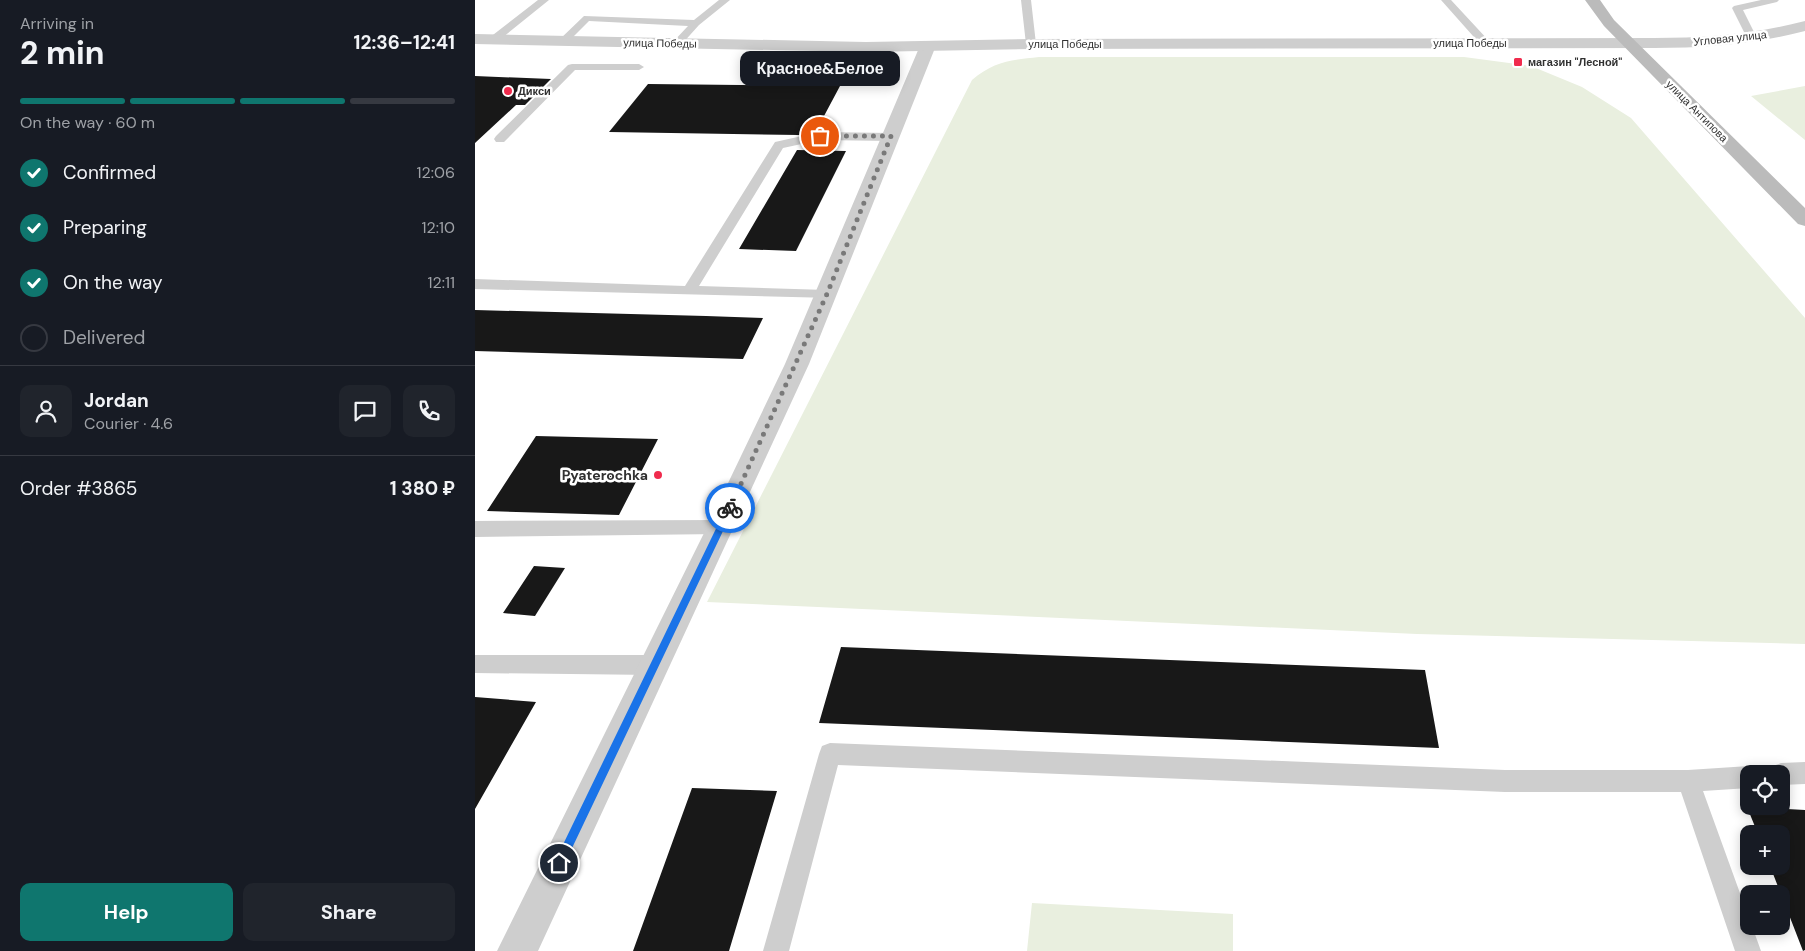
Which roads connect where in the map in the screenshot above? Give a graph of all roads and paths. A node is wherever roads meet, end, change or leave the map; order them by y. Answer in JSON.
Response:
{"nodes":[{"id":1,"x":544,"y":0,"type":"edge"},
{"id":2,"x":725,"y":0,"type":"edge"},
{"id":3,"x":1026,"y":0,"type":"edge"},
{"id":4,"x":1446,"y":0,"type":"edge"},
{"id":5,"x":1592,"y":0,"type":"edge"},
{"id":6,"x":1773,"y":0,"type":"edge"},
{"id":7,"x":696,"y":23,"type":"junction"},
{"id":8,"x":1805,"y":26,"type":"edge"},
{"id":9,"x":1642,"y":30,"type":"dead end"},
{"id":10,"x":1752,"y":38,"type":"junction"},
{"id":11,"x":475,"y":39,"type":"edge"},
{"id":12,"x":493,"y":40,"type":"junction"},
{"id":13,"x":563,"y":41,"type":"junction"},
{"id":14,"x":677,"y":43,"type":"junction"},
{"id":15,"x":1485,"y":43,"type":"junction"},
{"id":16,"x":1630,"y":43,"type":"junction"},
{"id":17,"x":1654,"y":43,"type":"junction"},
{"id":18,"x":1031,"y":44,"type":"junction"},
{"id":19,"x":927,"y":48,"type":"junction"},
{"id":20,"x":1668,"y":57,"type":"dead end"},
{"id":21,"x":639,"y":67,"type":"dead end"},
{"id":22,"x":1681,"y":72,"type":"dead end"},
{"id":23,"x":891,"y":136,"type":"junction"},
{"id":24,"x":500,"y":139,"type":"dead end"},
{"id":25,"x":1765,"y":155,"type":"dead end"},
{"id":26,"x":1805,"y":220,"type":"edge"},
{"id":27,"x":475,"y":284,"type":"edge"},
{"id":28,"x":689,"y":291,"type":"junction"},
{"id":29,"x":827,"y":294,"type":"junction"},
{"id":30,"x":721,"y":528,"type":"junction"},
{"id":31,"x":475,"y":529,"type":"edge"},
{"id":32,"x":475,"y":664,"type":"edge"},
{"id":33,"x":654,"y":665,"type":"junction"},
{"id":34,"x":1805,"y":773,"type":"edge"},
{"id":35,"x":1790,"y":774,"type":"edge"},
{"id":36,"x":1740,"y":778,"type":"edge"},
{"id":37,"x":1688,"y":781,"type":"junction"},
{"id":38,"x":517,"y":951,"type":"edge"},
{"id":39,"x":776,"y":951,"type":"edge"},
{"id":40,"x":1748,"y":951,"type":"edge"}],
"edges":[{"from":1,"to":12,"type":"lane"},
{"from":2,"to":7,"type":"lane"},
{"from":3,"to":18,"type":"lane"},
{"from":4,"to":15,"type":"lane"},
{"from":5,"to":16,"type":"main road","name":"улица Антипова"},
{"from":6,"to":10,"type":"lane"},
{"from":7,"to":13,"type":"lane"},
{"from":7,"to":14,"type":"lane"},
{"from":8,"to":10,"type":"street","name":"Угловая улица"},
{"from":9,"to":17,"type":"main road"},
{"from":10,"to":17,"type":"street","name":"Угловая улица"},
{"from":11,"to":12,"type":"street","name":"улица Победы"},
{"from":12,"to":13,"type":"street","name":"улица Победы"},
{"from":13,"to":14,"type":"street","name":"улица Победы"},
{"from":14,"to":19,"type":"street","name":"улица Победы"},
{"from":15,"to":16,"type":"street","name":"улица Победы"},
{"from":15,"to":18,"type":"street","name":"улица Победы"},
{"from":16,"to":17,"type":"street","name":"улица Победы"},
{"from":16,"to":26,"type":"main road","name":"улица Антипова"},
{"from":17,"to":20,"type":"main road"},
{"from":18,"to":19,"type":"street","name":"улица Победы"},
{"from":19,"to":23,"type":"street"},
{"from":21,"to":24,"type":"lane"},
{"from":22,"to":25,"type":"main road","name":"улица Антипова"},
{"from":23,"to":28,"type":"lane"},
{"from":23,"to":29,"type":"street"},
{"from":27,"to":28,"type":"lane"},
{"from":28,"to":29,"type":"lane"},
{"from":29,"to":30,"type":"street"},
{"from":30,"to":31,"type":"lane"},
{"from":30,"to":33,"type":"street"},
{"from":32,"to":33,"type":"lane"},
{"from":33,"to":38,"type":"street"},
{"from":34,"to":35,"type":"lane"},
{"from":36,"to":37,"type":"lane"},
{"from":37,"to":39,"type":"lane"},
{"from":37,"to":40,"type":"lane"}]}
